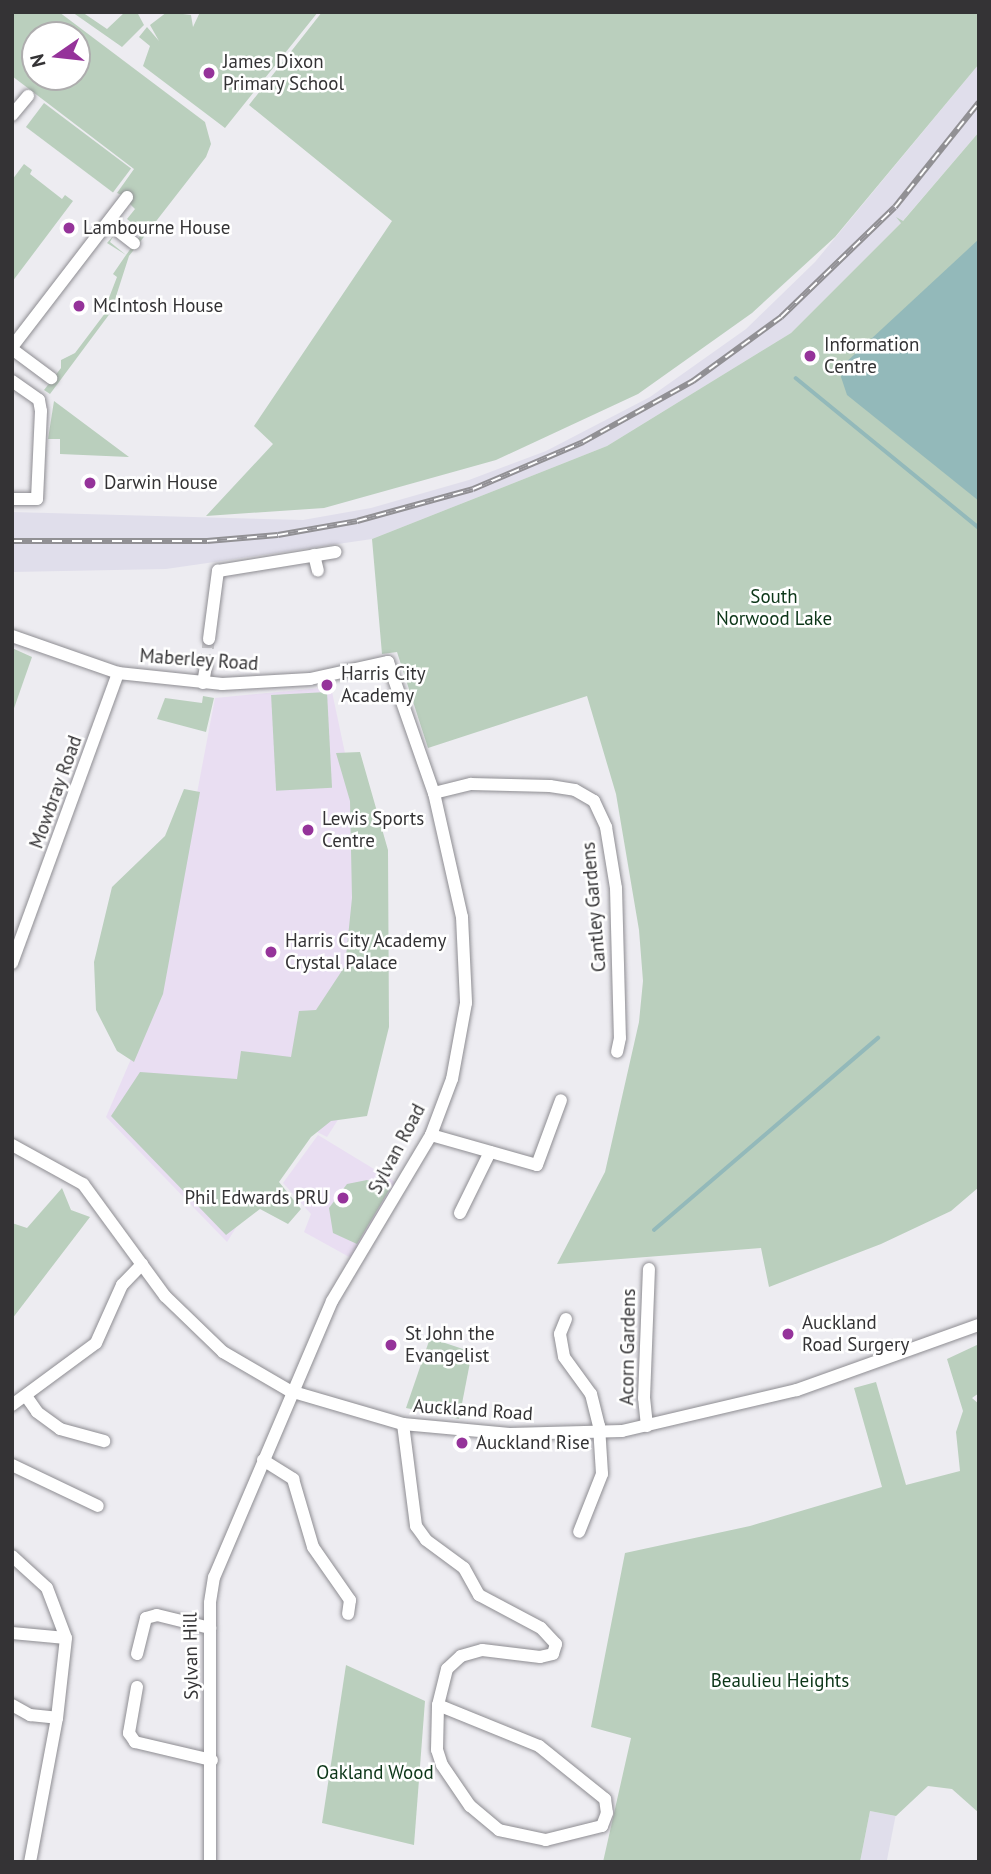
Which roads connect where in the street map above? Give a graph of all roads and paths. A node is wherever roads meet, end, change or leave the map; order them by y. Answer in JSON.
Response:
{"nodes":[{"id":1,"x":27,"y":96,"type":"dead end"},
{"id":2,"x":13,"y":113,"type":"edge"},
{"id":3,"x":127,"y":197,"type":"dead end"},
{"id":4,"x":108,"y":223,"type":"junction"},
{"id":5,"x":134,"y":243,"type":"dead end"},
{"id":6,"x":12,"y":348,"type":"edge"},
{"id":7,"x":51,"y":377,"type":"dead end"},
{"id":8,"x":12,"y":381,"type":"edge"},
{"id":9,"x":12,"y":499,"type":"edge"},
{"id":10,"x":335,"y":552,"type":"dead end"},
{"id":11,"x":314,"y":555,"type":"junction"},
{"id":12,"x":318,"y":571,"type":"dead end"},
{"id":13,"x":12,"y":636,"type":"edge"},
{"id":14,"x":209,"y":639,"type":"tunnel mouth"},
{"id":15,"x":388,"y":662,"type":"joint"},
{"id":16,"x":206,"y":666,"type":"tunnel mouth"},
{"id":17,"x":118,"y":673,"type":"junction"},
{"id":18,"x":203,"y":683,"type":"junction"},
{"id":19,"x":434,"y":793,"type":"junction"},
{"id":20,"x":12,"y":963,"type":"edge"},
{"id":21,"x":617,"y":1052,"type":"dead end"},
{"id":22,"x":561,"y":1100,"type":"dead end"},
{"id":23,"x":431,"y":1135,"type":"junction"},
{"id":24,"x":12,"y":1144,"type":"edge"},
{"id":25,"x":490,"y":1152,"type":"junction"},
{"id":26,"x":460,"y":1213,"type":"dead end"},
{"id":27,"x":142,"y":1264,"type":"junction"},
{"id":28,"x":649,"y":1269,"type":"dead end"},
{"id":29,"x":566,"y":1319,"type":"dead end"},
{"id":30,"x":979,"y":1325,"type":"edge"},
{"id":31,"x":290,"y":1391,"type":"junction"},
{"id":32,"x":26,"y":1396,"type":"junction"},
{"id":33,"x":12,"y":1405,"type":"edge"},
{"id":34,"x":403,"y":1424,"type":"junction"},
{"id":35,"x":648,"y":1426,"type":"junction"},
{"id":36,"x":599,"y":1433,"type":"junction"},
{"id":37,"x":104,"y":1441,"type":"dead end"},
{"id":38,"x":263,"y":1460,"type":"junction"},
{"id":39,"x":12,"y":1465,"type":"edge"},
{"id":40,"x":98,"y":1506,"type":"dead end"},
{"id":41,"x":579,"y":1532,"type":"dead end"},
{"id":42,"x":12,"y":1556,"type":"edge"},
{"id":43,"x":348,"y":1614,"type":"dead end"},
{"id":44,"x":210,"y":1628,"type":"junction"},
{"id":45,"x":12,"y":1633,"type":"edge"},
{"id":46,"x":66,"y":1639,"type":"junction"},
{"id":47,"x":137,"y":1654,"type":"dead end"},
{"id":48,"x":137,"y":1687,"type":"dead end"},
{"id":49,"x":12,"y":1705,"type":"edge"},
{"id":50,"x":438,"y":1705,"type":"junction"},
{"id":51,"x":57,"y":1718,"type":"junction"},
{"id":52,"x":212,"y":1760,"type":"junction"},
{"id":53,"x":30,"y":1862,"type":"edge"},
{"id":54,"x":210,"y":1862,"type":"edge"}],
"edges":[{"from":1,"to":2,"type":"street"},
{"from":3,"to":4,"type":"street"},
{"from":4,"to":5,"type":"street"},
{"from":4,"to":6,"type":"street"},
{"from":6,"to":7,"type":"street"},
{"from":8,"to":9,"type":"street"},
{"from":10,"to":11,"type":"street"},
{"from":11,"to":12,"type":"street"},
{"from":11,"to":14,"type":"street"},
{"from":13,"to":17,"type":"street","name":"Maberley Road"},
{"from":15,"to":18,"type":"street","name":"Maberley Road"},
{"from":15,"to":19,"type":"street","name":"Sylvan Road"},
{"from":16,"to":18,"type":"street"},
{"from":17,"to":18,"type":"street","name":"Maberley Road"},
{"from":17,"to":20,"type":"street","name":"Mowbray Road"},
{"from":19,"to":21,"type":"street","name":"Cantley Gardens"},
{"from":19,"to":23,"type":"street","name":"Sylvan Road"},
{"from":22,"to":25,"type":"street"},
{"from":23,"to":25,"type":"street"},
{"from":23,"to":31,"type":"street","name":"Sylvan Road"},
{"from":24,"to":27,"type":"street","name":"Auckland Road"},
{"from":25,"to":26,"type":"street"},
{"from":27,"to":31,"type":"street","name":"Auckland Road"},
{"from":27,"to":32,"type":"street"},
{"from":28,"to":35,"type":"street","name":"Acorn Gardens"},
{"from":29,"to":36,"type":"street"},
{"from":30,"to":35,"type":"street","name":"Auckland Road"},
{"from":31,"to":34,"type":"street","name":"Auckland Road"},
{"from":31,"to":38,"type":"street","name":"Sylvan Hill"},
{"from":32,"to":33,"type":"street"},
{"from":32,"to":37,"type":"street"},
{"from":34,"to":36,"type":"street","name":"Auckland Road"},
{"from":34,"to":50,"type":"street"},
{"from":35,"to":36,"type":"street","name":"Auckland Road"},
{"from":36,"to":41,"type":"street"},
{"from":38,"to":43,"type":"street"},
{"from":38,"to":44,"type":"street","name":"Sylvan Hill"},
{"from":39,"to":40,"type":"street"},
{"from":42,"to":46,"type":"street"},
{"from":44,"to":47,"type":"street"},
{"from":44,"to":52,"type":"street","name":"Sylvan Hill"},
{"from":45,"to":46,"type":"street"},
{"from":46,"to":51,"type":"street"},
{"from":48,"to":52,"type":"street"},
{"from":49,"to":51,"type":"street"},
{"from":50,"to":50,"type":"street"},
{"from":51,"to":53,"type":"street"},
{"from":52,"to":54,"type":"street","name":"Sylvan Hill"}]}
